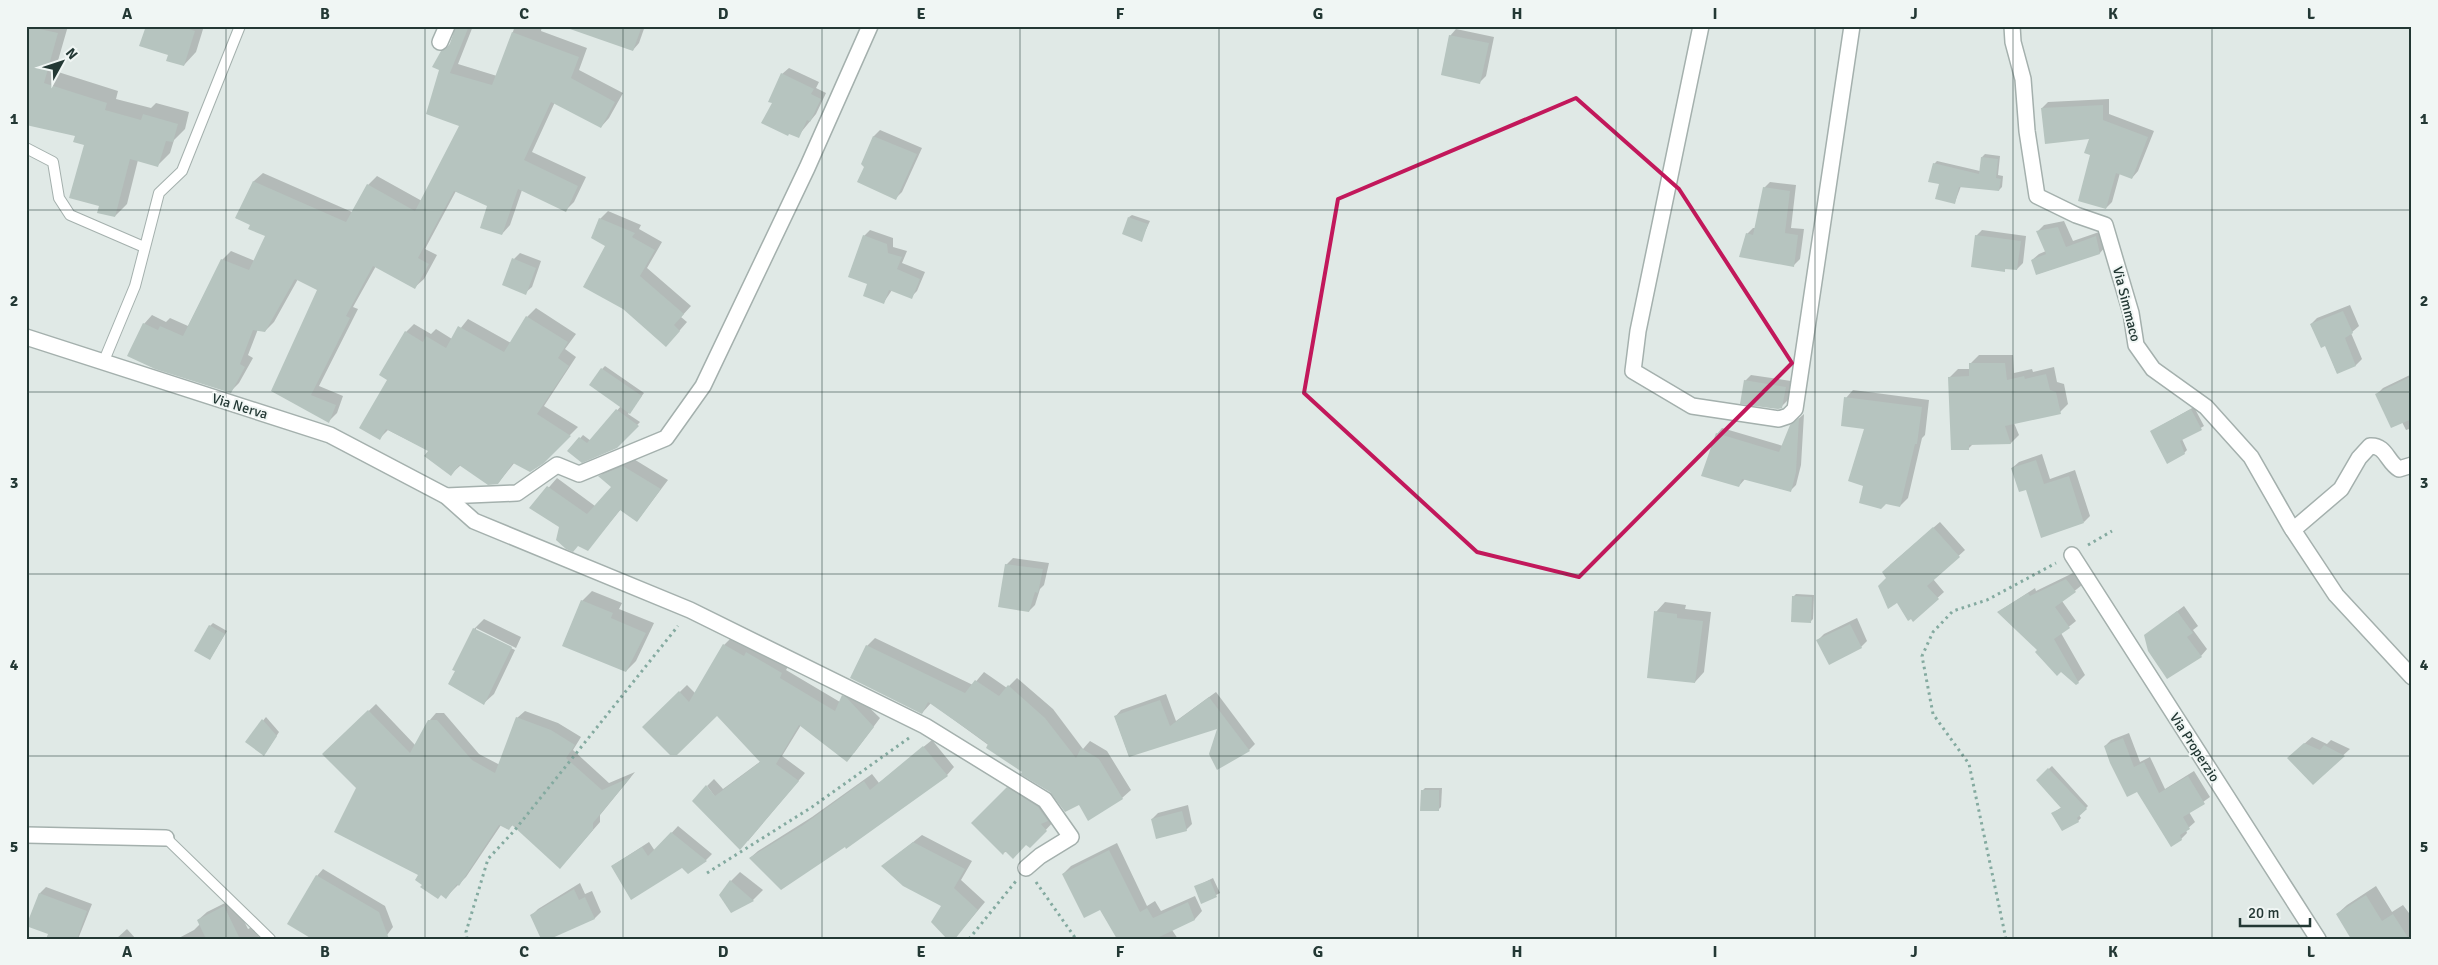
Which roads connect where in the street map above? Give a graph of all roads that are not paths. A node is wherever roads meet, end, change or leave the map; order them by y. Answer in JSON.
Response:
{"nodes":[{"id":1,"x":240,"y":26,"type":"edge"},
{"id":2,"x":447,"y":26,"type":"edge"},
{"id":3,"x":870,"y":26,"type":"edge"},
{"id":4,"x":1701,"y":26,"type":"edge"},
{"id":5,"x":1852,"y":26,"type":"edge"},
{"id":6,"x":2012,"y":26,"type":"edge"},
{"id":7,"x":440,"y":42,"type":"dead end"},
{"id":8,"x":26,"y":148,"type":"edge"},
{"id":9,"x":144,"y":247,"type":"junction"},
{"id":10,"x":26,"y":337,"type":"edge"},
{"id":11,"x":103,"y":363,"type":"junction"},
{"id":12,"x":2412,"y":465,"type":"edge"},
{"id":13,"x":446,"y":496,"type":"junction"},
{"id":14,"x":2293,"y":530,"type":"junction"},
{"id":15,"x":2072,"y":555,"type":"road end"},
{"id":16,"x":2412,"y":677,"type":"edge"},
{"id":17,"x":26,"y":835,"type":"edge"},
{"id":18,"x":166,"y":838,"type":"joint"},
{"id":19,"x":1026,"y":868,"type":"road end"},
{"id":20,"x":270,"y":939,"type":"edge"},
{"id":21,"x":2318,"y":939,"type":"edge"}],
"edges":[{"from":1,"to":9,"type":"lane"},
{"from":2,"to":7,"type":"street"},
{"from":3,"to":13,"type":"street"},
{"from":4,"to":5,"type":"street"},
{"from":6,"to":14,"type":"street","name":"Via Simmaco"},
{"from":8,"to":9,"type":"lane"},
{"from":9,"to":11,"type":"lane"},
{"from":10,"to":11,"type":"street","name":"Via Nerva"},
{"from":11,"to":13,"type":"street","name":"Via Nerva"},
{"from":12,"to":14,"type":"street"},
{"from":13,"to":19,"type":"street","name":"Via Nerva"},
{"from":14,"to":16,"type":"street","name":"Via Simmaco"},
{"from":15,"to":21,"type":"street","name":"Via Properzio"},
{"from":17,"to":18,"type":"street"},
{"from":18,"to":20,"type":"lane"}]}
